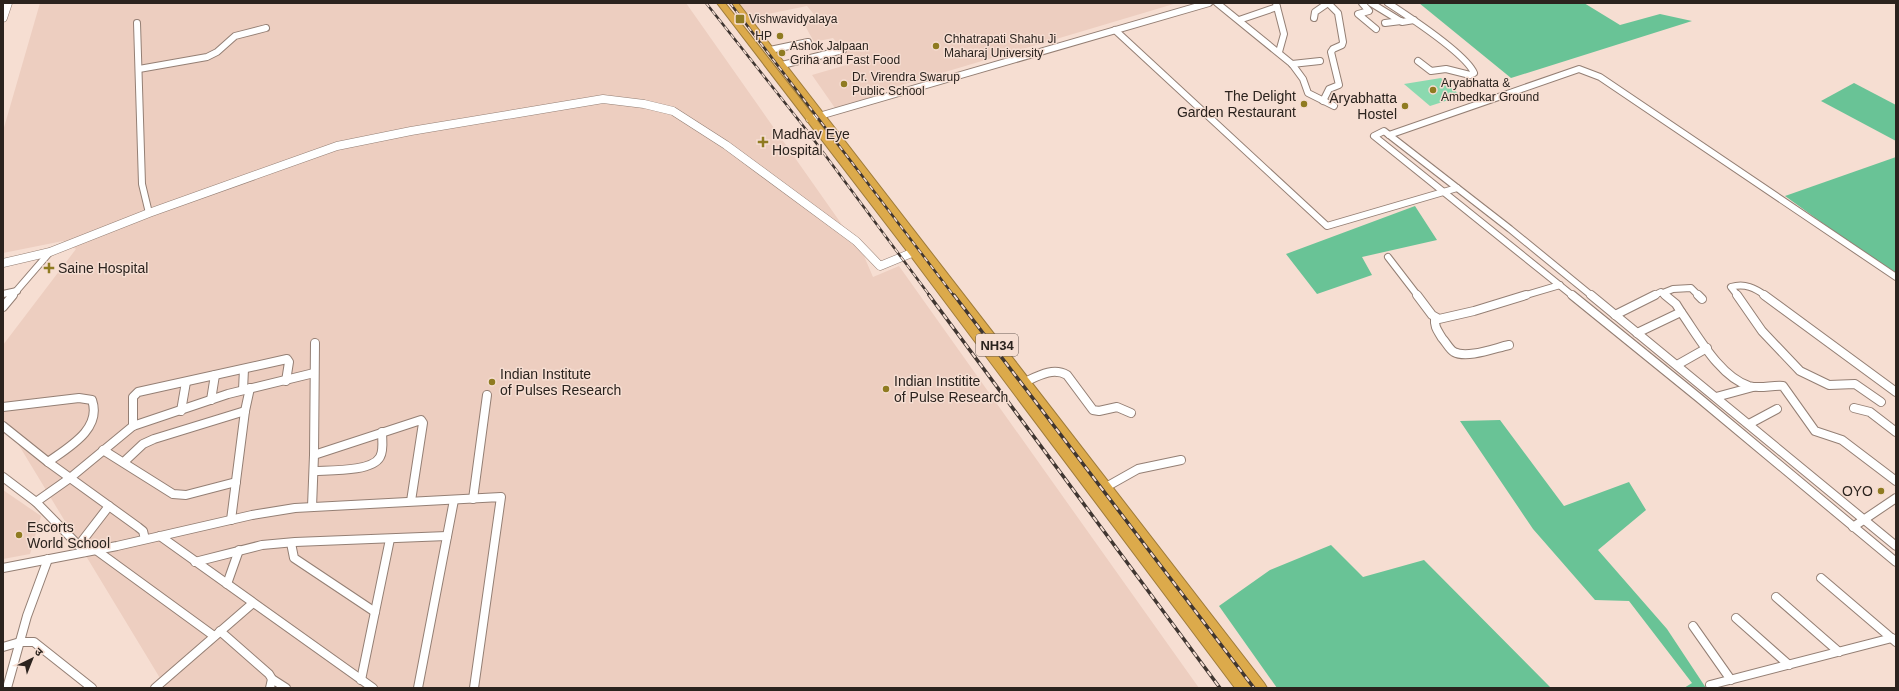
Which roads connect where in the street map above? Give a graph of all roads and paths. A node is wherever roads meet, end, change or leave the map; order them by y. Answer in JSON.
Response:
{"nodes":[{"id":1,"x":8,"y":3,"type":"edge"},
{"id":2,"x":721,"y":3,"type":"edge"},
{"id":3,"x":734,"y":3,"type":"edge"},
{"id":4,"x":1209,"y":3,"type":"edge"},
{"id":5,"x":1217,"y":3,"type":"edge"},
{"id":6,"x":1328,"y":3,"type":"edge"},
{"id":7,"x":1362,"y":3,"type":"edge"},
{"id":8,"x":1371,"y":3,"type":"edge"},
{"id":9,"x":1388,"y":3,"type":"edge"},
{"id":10,"x":1277,"y":5,"type":"edge"},
{"id":11,"x":4,"y":11,"type":"edge"},
{"id":12,"x":3,"y":18,"type":"edge"},
{"id":13,"x":1314,"y":18,"type":"dead end"},
{"id":14,"x":1239,"y":20,"type":"junction"},
{"id":15,"x":1414,"y":20,"type":"junction"},
{"id":16,"x":1401,"y":21,"type":"junction"},
{"id":17,"x":136,"y":23,"type":"dead end"},
{"id":18,"x":1385,"y":23,"type":"dead end"},
{"id":19,"x":266,"y":28,"type":"dead end"},
{"id":20,"x":1376,"y":29,"type":"dead end"},
{"id":21,"x":1115,"y":30,"type":"junction"},
{"id":22,"x":808,"y":42,"type":"dead end"},
{"id":23,"x":770,"y":50,"type":"junction"},
{"id":24,"x":843,"y":50,"type":"dead end"},
{"id":25,"x":1279,"y":52,"type":"junction"},
{"id":26,"x":1320,"y":61,"type":"dead end"},
{"id":27,"x":1418,"y":61,"type":"dead end"},
{"id":28,"x":1292,"y":64,"type":"junction"},
{"id":29,"x":782,"y":65,"type":"junction"},
{"id":30,"x":138,"y":69,"type":"junction"},
{"id":31,"x":1323,"y":101,"type":"junction"},
{"id":32,"x":1334,"y":106,"type":"dead end"},
{"id":33,"x":815,"y":117,"type":"junction"},
{"id":34,"x":1387,"y":133,"type":"junction"},
{"id":35,"x":1457,"y":188,"type":"junction"},
{"id":36,"x":1443,"y":192,"type":"junction"},
{"id":37,"x":149,"y":213,"type":"junction"},
{"id":38,"x":68,"y":245,"type":"junction"},
{"id":39,"x":50,"y":252,"type":"junction"},
{"id":40,"x":914,"y":252,"type":"junction"},
{"id":41,"x":1388,"y":257,"type":"dead end"},
{"id":42,"x":3,"y":258,"type":"edge"},
{"id":43,"x":3,"y":263,"type":"edge"},
{"id":44,"x":1896,"y":277,"type":"edge"},
{"id":45,"x":1560,"y":285,"type":"junction"},
{"id":46,"x":17,"y":291,"type":"junction"},
{"id":47,"x":1662,"y":292,"type":"junction"},
{"id":48,"x":3,"y":294,"type":"edge"},
{"id":49,"x":1702,"y":299,"type":"dead end"},
{"id":50,"x":3,"y":307,"type":"edge"},
{"id":51,"x":1681,"y":312,"type":"junction"},
{"id":52,"x":1615,"y":314,"type":"junction"},
{"id":53,"x":1435,"y":318,"type":"junction"},
{"id":54,"x":1637,"y":333,"type":"junction"},
{"id":55,"x":315,"y":343,"type":"dead end"},
{"id":56,"x":1509,"y":345,"type":"dead end"},
{"id":57,"x":1707,"y":348,"type":"junction"},
{"id":58,"x":1677,"y":366,"type":"junction"},
{"id":59,"x":244,"y":369,"type":"junction"},
{"id":60,"x":314,"y":373,"type":"junction"},
{"id":61,"x":216,"y":375,"type":"junction"},
{"id":62,"x":286,"y":381,"type":"junction"},
{"id":63,"x":186,"y":382,"type":"junction"},
{"id":64,"x":1025,"y":382,"type":"junction"},
{"id":65,"x":1753,"y":387,"type":"junction"},
{"id":66,"x":246,"y":389,"type":"junction"},
{"id":67,"x":1896,"y":392,"type":"edge"},
{"id":68,"x":487,"y":395,"type":"dead end"},
{"id":69,"x":1716,"y":397,"type":"junction"},
{"id":70,"x":211,"y":400,"type":"junction"},
{"id":71,"x":1881,"y":402,"type":"dead end"},
{"id":72,"x":3,"y":407,"type":"edge"},
{"id":73,"x":1854,"y":408,"type":"dead end"},
{"id":74,"x":1777,"y":409,"type":"dead end"},
{"id":75,"x":181,"y":411,"type":"junction"},
{"id":76,"x":245,"y":411,"type":"junction"},
{"id":77,"x":1130,"y":413,"type":"dead end"},
{"id":78,"x":1749,"y":424,"type":"junction"},
{"id":79,"x":3,"y":426,"type":"edge"},
{"id":80,"x":133,"y":426,"type":"junction"},
{"id":81,"x":382,"y":432,"type":"junction"},
{"id":82,"x":1896,"y":432,"type":"edge"},
{"id":83,"x":103,"y":450,"type":"junction"},
{"id":84,"x":314,"y":455,"type":"junction"},
{"id":85,"x":126,"y":460,"type":"dead end"},
{"id":86,"x":1181,"y":460,"type":"dead end"},
{"id":87,"x":48,"y":462,"type":"junction"},
{"id":88,"x":314,"y":471,"type":"junction"},
{"id":89,"x":3,"y":477,"type":"edge"},
{"id":90,"x":70,"y":478,"type":"junction"},
{"id":91,"x":1896,"y":481,"type":"edge"},
{"id":92,"x":236,"y":482,"type":"junction"},
{"id":93,"x":1106,"y":487,"type":"junction"},
{"id":94,"x":1896,"y":498,"type":"edge"},
{"id":95,"x":473,"y":499,"type":"junction"},
{"id":96,"x":454,"y":500,"type":"junction"},
{"id":97,"x":36,"y":502,"type":"junction"},
{"id":98,"x":411,"y":502,"type":"junction"},
{"id":99,"x":109,"y":506,"type":"junction"},
{"id":100,"x":312,"y":507,"type":"junction"},
{"id":101,"x":1864,"y":519,"type":"junction"},
{"id":102,"x":231,"y":520,"type":"junction"},
{"id":103,"x":1853,"y":526,"type":"junction"},
{"id":104,"x":160,"y":536,"type":"junction"},
{"id":105,"x":447,"y":536,"type":"junction"},
{"id":106,"x":145,"y":539,"type":"junction"},
{"id":107,"x":390,"y":539,"type":"junction"},
{"id":108,"x":291,"y":543,"type":"junction"},
{"id":109,"x":78,"y":545,"type":"junction"},
{"id":110,"x":1896,"y":546,"type":"edge"},
{"id":111,"x":96,"y":550,"type":"junction"},
{"id":112,"x":239,"y":550,"type":"junction"},
{"id":113,"x":85,"y":552,"type":"junction"},
{"id":114,"x":48,"y":559,"type":"junction"},
{"id":115,"x":196,"y":562,"type":"junction"},
{"id":116,"x":1896,"y":562,"type":"edge"},
{"id":117,"x":3,"y":568,"type":"edge"},
{"id":118,"x":1821,"y":578,"type":"dead end"},
{"id":119,"x":227,"y":584,"type":"junction"},
{"id":120,"x":1776,"y":597,"type":"dead end"},
{"id":121,"x":253,"y":602,"type":"junction"},
{"id":122,"x":375,"y":612,"type":"junction"},
{"id":123,"x":1736,"y":618,"type":"dead end"},
{"id":124,"x":1693,"y":626,"type":"dead end"},
{"id":125,"x":217,"y":634,"type":"junction"},
{"id":126,"x":1894,"y":640,"type":"edge"},
{"id":127,"x":20,"y":642,"type":"junction"},
{"id":128,"x":3,"y":646,"type":"edge"},
{"id":129,"x":1839,"y":652,"type":"junction"},
{"id":130,"x":1232,"y":662,"type":"junction"},
{"id":131,"x":1789,"y":665,"type":"junction"},
{"id":132,"x":361,"y":680,"type":"junction"},
{"id":133,"x":1731,"y":680,"type":"junction"},
{"id":134,"x":271,"y":684,"type":"edge"},
{"id":135,"x":1710,"y":685,"type":"dead end"},
{"id":136,"x":7,"y":688,"type":"edge"},
{"id":137,"x":92,"y":688,"type":"edge"},
{"id":138,"x":155,"y":688,"type":"edge"},
{"id":139,"x":286,"y":688,"type":"edge"},
{"id":140,"x":373,"y":688,"type":"edge"},
{"id":141,"x":418,"y":688,"type":"edge"},
{"id":142,"x":474,"y":688,"type":"edge"},
{"id":143,"x":1244,"y":688,"type":"edge"},
{"id":144,"x":1259,"y":688,"type":"edge"}],
"edges":[{"from":1,"to":11,"type":"street"},
{"from":2,"to":33,"type":"highway","number":"NH34"},
{"from":3,"to":23,"type":"highway","number":"NH34"},
{"from":4,"to":21,"type":"street"},
{"from":5,"to":14,"type":"street"},
{"from":6,"to":13,"type":"street"},
{"from":6,"to":31,"type":"street"},
{"from":7,"to":20,"type":"street"},
{"from":8,"to":16,"type":"street"},
{"from":9,"to":15,"type":"street"},
{"from":10,"to":14,"type":"street"},
{"from":10,"to":25,"type":"street"},
{"from":11,"to":12,"type":"street"},
{"from":14,"to":25,"type":"street"},
{"from":15,"to":16,"type":"street"},
{"from":15,"to":27,"type":"street"},
{"from":16,"to":18,"type":"street"},
{"from":17,"to":30,"type":"street"},
{"from":19,"to":30,"type":"street"},
{"from":21,"to":33,"type":"street"},
{"from":21,"to":36,"type":"street"},
{"from":22,"to":23,"type":"street"},
{"from":23,"to":29,"type":"highway","number":"NH34"},
{"from":24,"to":29,"type":"street"},
{"from":25,"to":28,"type":"street"},
{"from":26,"to":28,"type":"street"},
{"from":28,"to":31,"type":"street"},
{"from":29,"to":33,"type":"highway","number":"NH34"},
{"from":30,"to":37,"type":"street"},
{"from":31,"to":32,"type":"street"},
{"from":33,"to":40,"type":"highway","number":"NH34"},
{"from":33,"to":64,"type":"highway","number":"NH34"},
{"from":34,"to":35,"type":"street"},
{"from":34,"to":36,"type":"street"},
{"from":34,"to":44,"type":"street"},
{"from":35,"to":36,"type":"street"},
{"from":35,"to":52,"type":"street"},
{"from":36,"to":45,"type":"street"},
{"from":37,"to":38,"type":"street"},
{"from":37,"to":40,"type":"street"},
{"from":38,"to":39,"type":"street"},
{"from":38,"to":42,"type":"street"},
{"from":39,"to":43,"type":"street"},
{"from":39,"to":46,"type":"street"},
{"from":40,"to":130,"type":"highway","number":"NH34"},
{"from":41,"to":53,"type":"street"},
{"from":45,"to":53,"type":"street"},
{"from":45,"to":103,"type":"street"},
{"from":46,"to":48,"type":"street"},
{"from":46,"to":50,"type":"street"},
{"from":47,"to":49,"type":"street"},
{"from":47,"to":51,"type":"street"},
{"from":47,"to":52,"type":"street"},
{"from":51,"to":54,"type":"street"},
{"from":51,"to":57,"type":"street"},
{"from":52,"to":54,"type":"street"},
{"from":53,"to":56,"type":"street"},
{"from":54,"to":58,"type":"street"},
{"from":55,"to":60,"type":"street"},
{"from":57,"to":58,"type":"street"},
{"from":57,"to":65,"type":"street"},
{"from":58,"to":69,"type":"street"},
{"from":59,"to":61,"type":"street"},
{"from":59,"to":62,"type":"street"},
{"from":59,"to":66,"type":"street"},
{"from":60,"to":62,"type":"street"},
{"from":60,"to":84,"type":"street"},
{"from":61,"to":63,"type":"street"},
{"from":61,"to":70,"type":"street"},
{"from":62,"to":66,"type":"street"},
{"from":63,"to":75,"type":"street"},
{"from":63,"to":80,"type":"street"},
{"from":64,"to":77,"type":"street"},
{"from":64,"to":93,"type":"highway","number":"NH34"},
{"from":65,"to":69,"type":"street"},
{"from":65,"to":91,"type":"street"},
{"from":66,"to":70,"type":"street"},
{"from":66,"to":76,"type":"street"},
{"from":67,"to":71,"type":"street"},
{"from":68,"to":95,"type":"street"},
{"from":69,"to":78,"type":"street"},
{"from":70,"to":75,"type":"street"},
{"from":72,"to":87,"type":"street"},
{"from":73,"to":82,"type":"street"},
{"from":74,"to":78,"type":"street"},
{"from":75,"to":80,"type":"street"},
{"from":76,"to":85,"type":"street"},
{"from":76,"to":92,"type":"street"},
{"from":78,"to":101,"type":"street"},
{"from":79,"to":87,"type":"street"},
{"from":80,"to":83,"type":"street"},
{"from":81,"to":84,"type":"street"},
{"from":81,"to":88,"type":"street"},
{"from":81,"to":98,"type":"street"},
{"from":83,"to":90,"type":"street"},
{"from":83,"to":92,"type":"street"},
{"from":84,"to":88,"type":"street"},
{"from":86,"to":93,"type":"street"},
{"from":87,"to":90,"type":"street"},
{"from":88,"to":100,"type":"street"},
{"from":89,"to":97,"type":"street"},
{"from":90,"to":97,"type":"street"},
{"from":90,"to":99,"type":"street"},
{"from":92,"to":102,"type":"street"},
{"from":93,"to":130,"type":"highway","number":"NH34"},
{"from":94,"to":101,"type":"street"},
{"from":95,"to":96,"type":"street"},
{"from":95,"to":142,"type":"street"},
{"from":96,"to":98,"type":"street"},
{"from":96,"to":105,"type":"street"},
{"from":97,"to":109,"type":"street"},
{"from":98,"to":100,"type":"street"},
{"from":99,"to":106,"type":"street"},
{"from":99,"to":109,"type":"street"},
{"from":100,"to":102,"type":"street"},
{"from":101,"to":103,"type":"street"},
{"from":101,"to":110,"type":"street"},
{"from":102,"to":104,"type":"street"},
{"from":103,"to":116,"type":"street"},
{"from":104,"to":106,"type":"street"},
{"from":104,"to":115,"type":"street"},
{"from":105,"to":107,"type":"street"},
{"from":105,"to":141,"type":"street"},
{"from":106,"to":111,"type":"street"},
{"from":107,"to":108,"type":"street"},
{"from":107,"to":122,"type":"street"},
{"from":108,"to":112,"type":"street"},
{"from":108,"to":122,"type":"street"},
{"from":109,"to":113,"type":"street"},
{"from":111,"to":113,"type":"street"},
{"from":111,"to":125,"type":"street"},
{"from":112,"to":115,"type":"street"},
{"from":112,"to":119,"type":"street"},
{"from":113,"to":114,"type":"street"},
{"from":114,"to":117,"type":"street"},
{"from":114,"to":127,"type":"street"},
{"from":115,"to":119,"type":"street"},
{"from":118,"to":126,"type":"street"},
{"from":119,"to":121,"type":"street"},
{"from":120,"to":129,"type":"street"},
{"from":121,"to":125,"type":"street"},
{"from":121,"to":132,"type":"street"},
{"from":122,"to":132,"type":"street"},
{"from":123,"to":131,"type":"street"},
{"from":124,"to":133,"type":"street"},
{"from":125,"to":134,"type":"street"},
{"from":125,"to":138,"type":"street"},
{"from":126,"to":129,"type":"street"},
{"from":127,"to":128,"type":"street"},
{"from":127,"to":136,"type":"street"},
{"from":127,"to":137,"type":"street"},
{"from":129,"to":131,"type":"street"},
{"from":130,"to":143,"type":"highway","number":"NH34"},
{"from":130,"to":144,"type":"highway","number":"NH34"},
{"from":131,"to":133,"type":"street"},
{"from":132,"to":140,"type":"street"},
{"from":133,"to":135,"type":"street"},
{"from":134,"to":139,"type":"street"}]}
